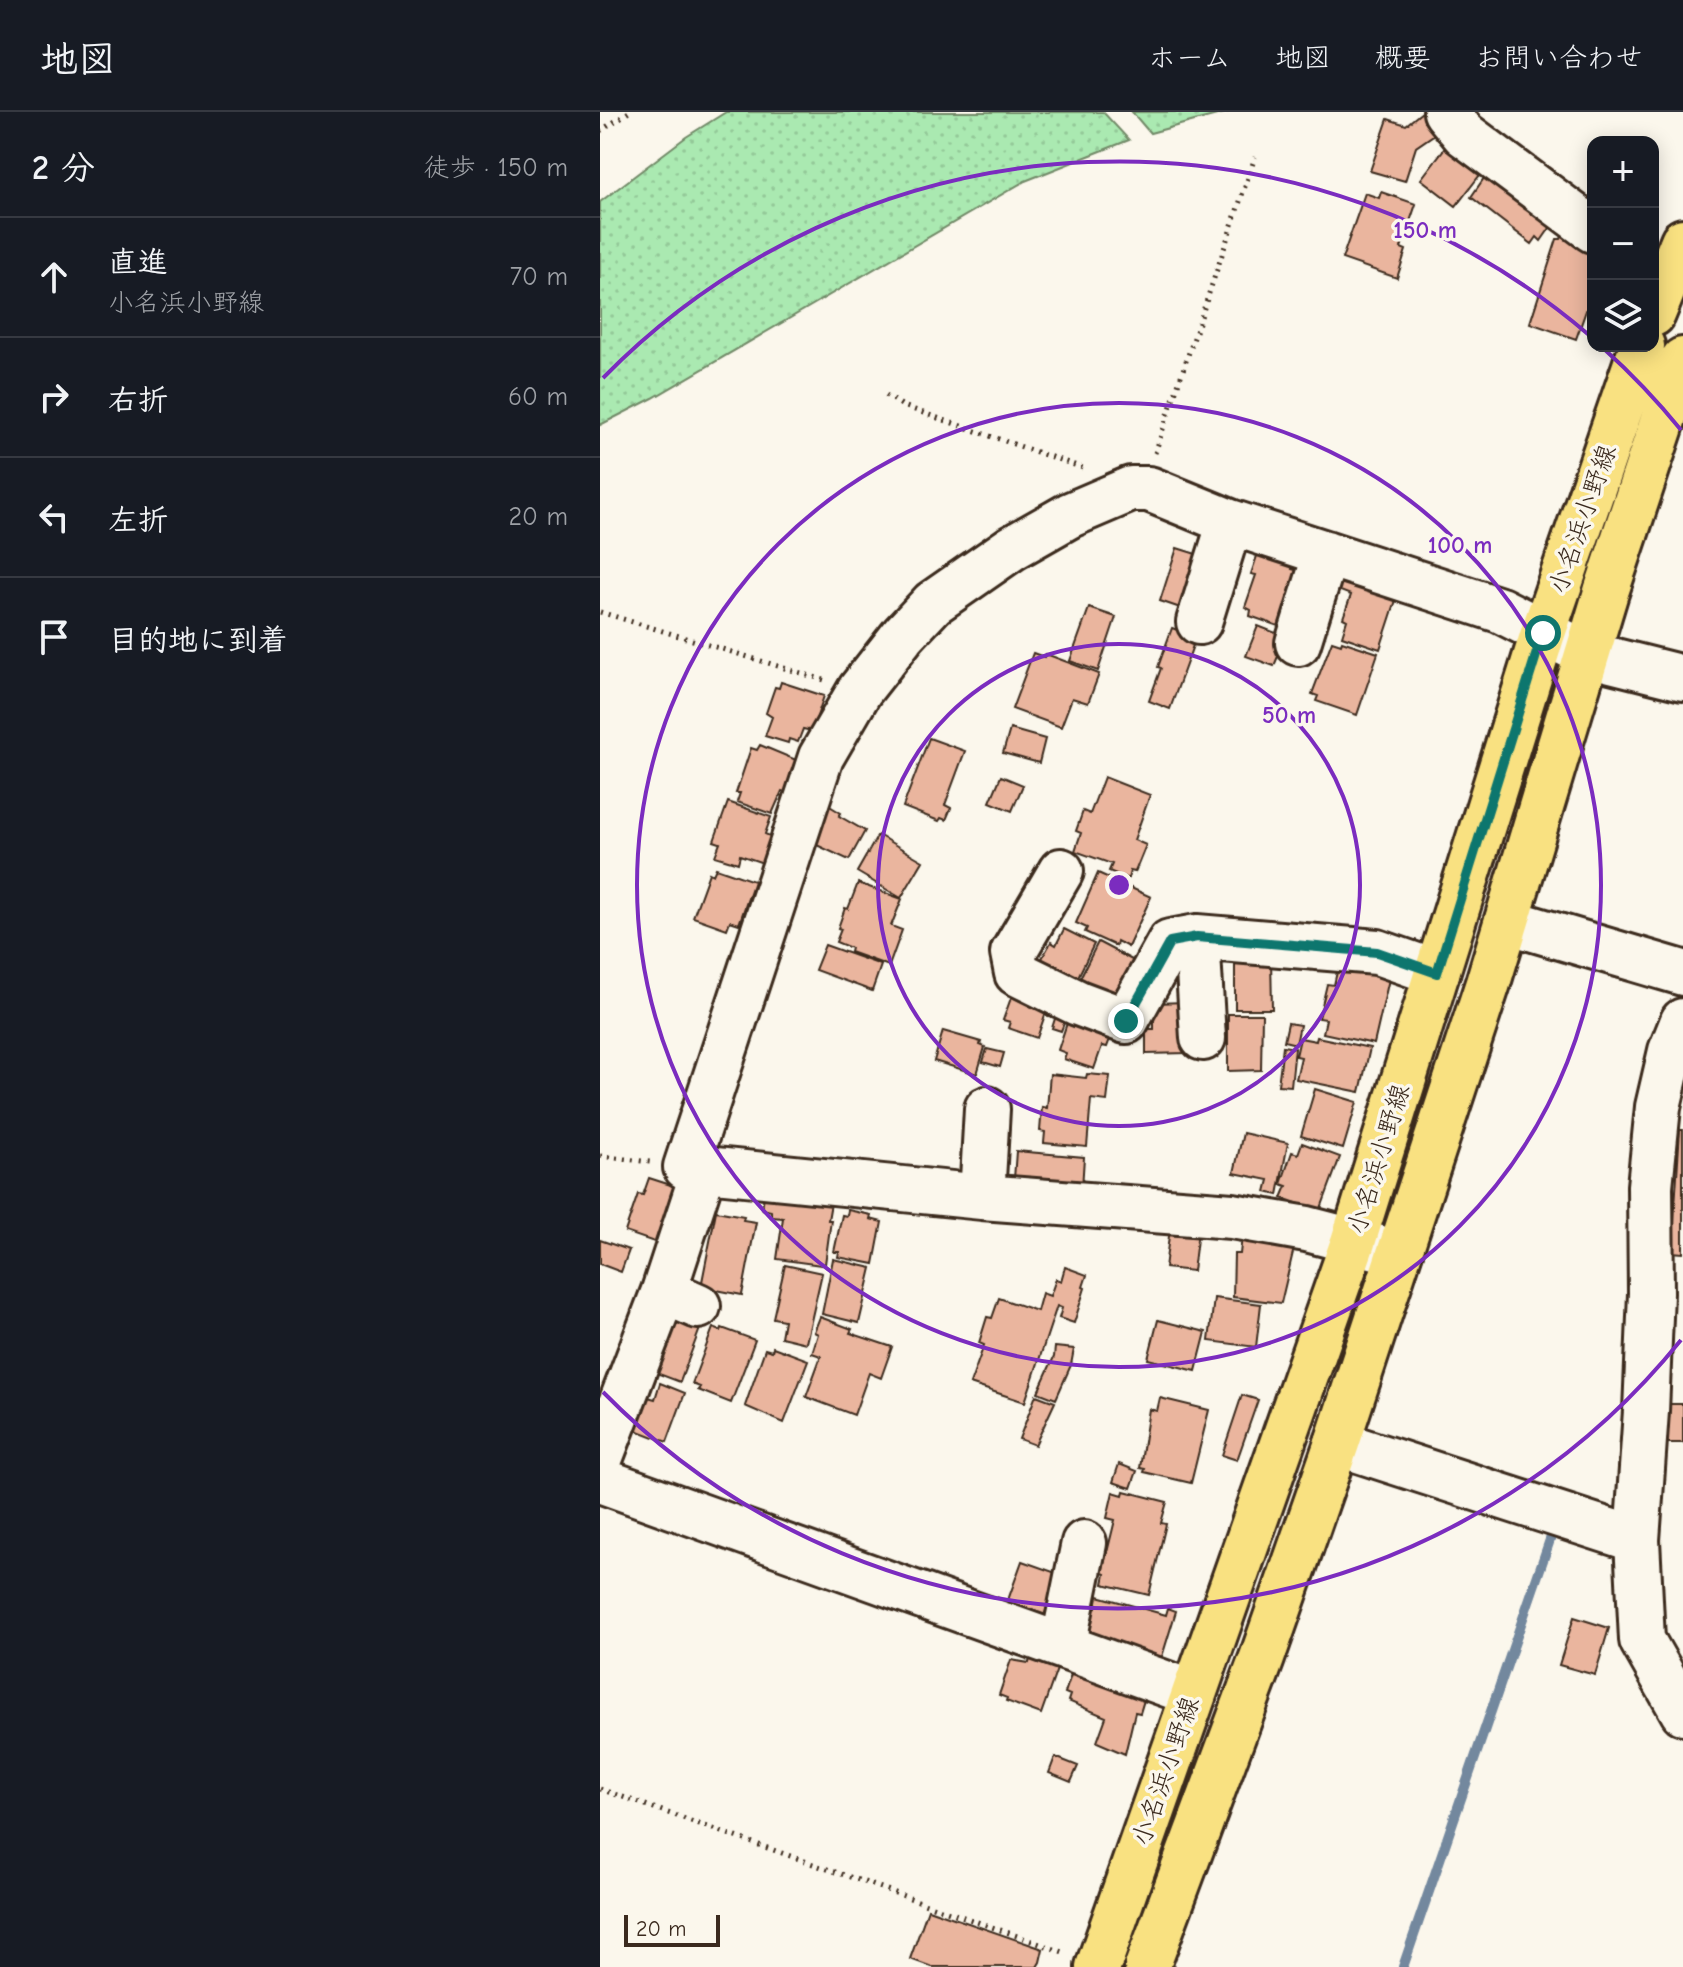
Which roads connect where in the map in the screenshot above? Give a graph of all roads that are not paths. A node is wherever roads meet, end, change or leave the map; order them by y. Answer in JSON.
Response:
{"nodes":[{"id":1,"x":1446,"y":112,"type":"edge"},
{"id":2,"x":1587,"y":226,"type":"edge"},
{"id":3,"x":1683,"y":241,"type":"edge"},
{"id":4,"x":1659,"y":289,"type":"edge"},
{"id":5,"x":1640,"y":352,"type":"edge"},
{"id":6,"x":1683,"y":360,"type":"edge"},
{"id":7,"x":1675,"y":411,"type":"edge"},
{"id":8,"x":1230,"y":522,"type":"junction"},
{"id":9,"x":1326,"y":553,"type":"junction"},
{"id":10,"x":1199,"y":622,"type":"dead end"},
{"id":11,"x":1543,"y":633,"type":"junction"},
{"id":12,"x":1298,"y":643,"type":"dead end"},
{"id":13,"x":1587,"y":654,"type":"junction"},
{"id":14,"x":1683,"y":678,"type":"edge"},
{"id":15,"x":1061,"y":871,"type":"dead end"},
{"id":16,"x":1507,"y":921,"type":"junction"},
{"id":17,"x":1197,"y":937,"type":"junction"},
{"id":18,"x":1437,"y":973,"type":"junction"},
{"id":19,"x":1683,"y":973,"type":"edge"},
{"id":20,"x":1683,"y":1021,"type":"edge"},
{"id":21,"x":1203,"y":1038,"type":"dead end"},
{"id":22,"x":987,"y":1109,"type":"dead end"},
{"id":23,"x":695,"y":1168,"type":"junction"},
{"id":24,"x":982,"y":1197,"type":"junction"},
{"id":25,"x":1353,"y":1242,"type":"junction"},
{"id":26,"x":1399,"y":1253,"type":"junction"},
{"id":27,"x":1337,"y":1443,"type":"junction"},
{"id":28,"x":600,"y":1459,"type":"edge"},
{"id":29,"x":600,"y":1480,"type":"edge"},
{"id":30,"x":1637,"y":1540,"type":"junction"},
{"id":31,"x":1084,"y":1543,"type":"dead end"},
{"id":32,"x":1066,"y":1646,"type":"junction"},
{"id":33,"x":1192,"y":1693,"type":"junction"},
{"id":34,"x":1683,"y":1712,"type":"edge"},
{"id":35,"x":1099,"y":1964,"type":"edge"},
{"id":36,"x":1147,"y":1967,"type":"edge"}],
"edges":[{"from":1,"to":2,"type":"street"},
{"from":3,"to":4,"type":"main road"},
{"from":5,"to":11,"type":"main road","name":"小名浜小野線"},
{"from":6,"to":7,"type":"main road","name":"小名浜小野線"},
{"from":7,"to":13,"type":"main road","name":"小名浜小野線"},
{"from":8,"to":9,"type":"street"},
{"from":8,"to":10,"type":"street"},
{"from":8,"to":23,"type":"street"},
{"from":9,"to":11,"type":"street"},
{"from":9,"to":12,"type":"street"},
{"from":11,"to":13,"type":"street"},
{"from":11,"to":18,"type":"main road","name":"小名浜小野線"},
{"from":13,"to":14,"type":"street"},
{"from":13,"to":16,"type":"main road","name":"小名浜小野線"},
{"from":15,"to":17,"type":"street"},
{"from":16,"to":19,"type":"street"},
{"from":16,"to":26,"type":"main road","name":"小名浜小野線"},
{"from":17,"to":18,"type":"street"},
{"from":17,"to":21,"type":"street"},
{"from":18,"to":25,"type":"main road","name":"小名浜小野線"},
{"from":20,"to":30,"type":"street"},
{"from":22,"to":24,"type":"street"},
{"from":23,"to":24,"type":"street"},
{"from":23,"to":28,"type":"street"},
{"from":24,"to":25,"type":"street"},
{"from":25,"to":26,"type":"street"},
{"from":25,"to":33,"type":"main road","name":"小名浜小野線"},
{"from":26,"to":27,"type":"main road","name":"小名浜小野線"},
{"from":27,"to":30,"type":"street"},
{"from":27,"to":36,"type":"main road","name":"小名浜小野線"},
{"from":29,"to":32,"type":"street"},
{"from":30,"to":34,"type":"street"},
{"from":31,"to":32,"type":"street"},
{"from":32,"to":33,"type":"street"},
{"from":33,"to":35,"type":"main road","name":"小名浜小野線"}]}
